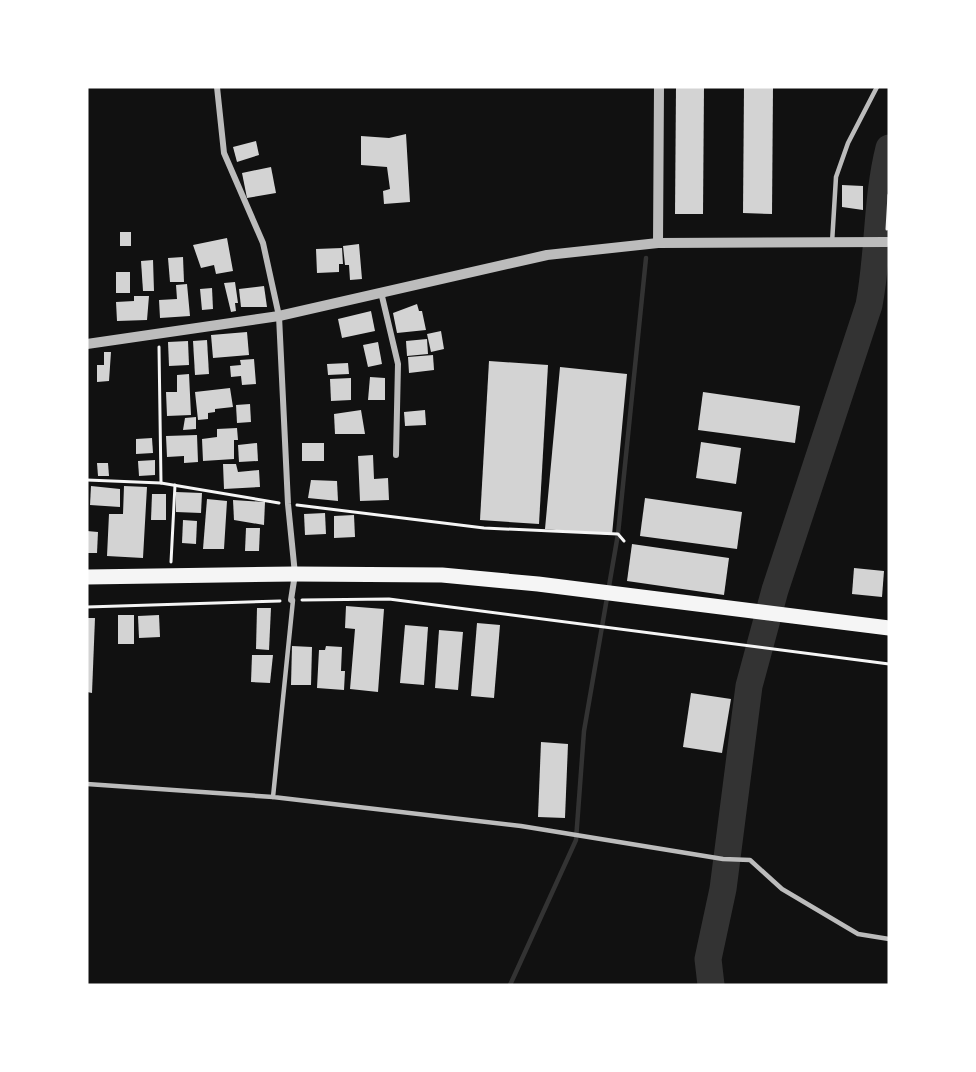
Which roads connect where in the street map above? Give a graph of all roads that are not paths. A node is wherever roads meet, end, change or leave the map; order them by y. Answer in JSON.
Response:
{"nodes":[{"id":1,"x":217,"y":87,"type":"edge"},
{"id":2,"x":658,"y":87,"type":"edge"},
{"id":3,"x":876,"y":87,"type":"edge"},
{"id":4,"x":887,"y":242,"type":"edge"},
{"id":5,"x":658,"y":243,"type":"junction"},
{"id":6,"x":833,"y":243,"type":"junction"},
{"id":7,"x":381,"y":292,"type":"junction"},
{"id":8,"x":279,"y":316,"type":"junction"},
{"id":9,"x":87,"y":344,"type":"edge"},
{"id":10,"x":396,"y":455,"type":"dead end"},
{"id":11,"x":296,"y":573,"type":"junction"},
{"id":12,"x":87,"y":577,"type":"edge"},
{"id":13,"x":292,"y":600,"type":"joint"},
{"id":14,"x":889,"y":628,"type":"edge"},
{"id":15,"x":87,"y":783,"type":"edge"},
{"id":16,"x":273,"y":797,"type":"junction"},
{"id":17,"x":889,"y":939,"type":"edge"}],
"edges":[{"from":1,"to":8,"type":"street"},
{"from":2,"to":5,"type":"street"},
{"from":3,"to":6,"type":"lane"},
{"from":4,"to":6,"type":"street"},
{"from":5,"to":6,"type":"street"},
{"from":5,"to":7,"type":"street"},
{"from":7,"to":8,"type":"street"},
{"from":7,"to":10,"type":"street"},
{"from":8,"to":9,"type":"street"},
{"from":8,"to":11,"type":"street"},
{"from":11,"to":12,"type":"highway"},
{"from":11,"to":13,"type":"street"},
{"from":11,"to":14,"type":"highway"},
{"from":13,"to":16,"type":"lane"},
{"from":15,"to":16,"type":"lane"},
{"from":16,"to":17,"type":"lane"}]}
